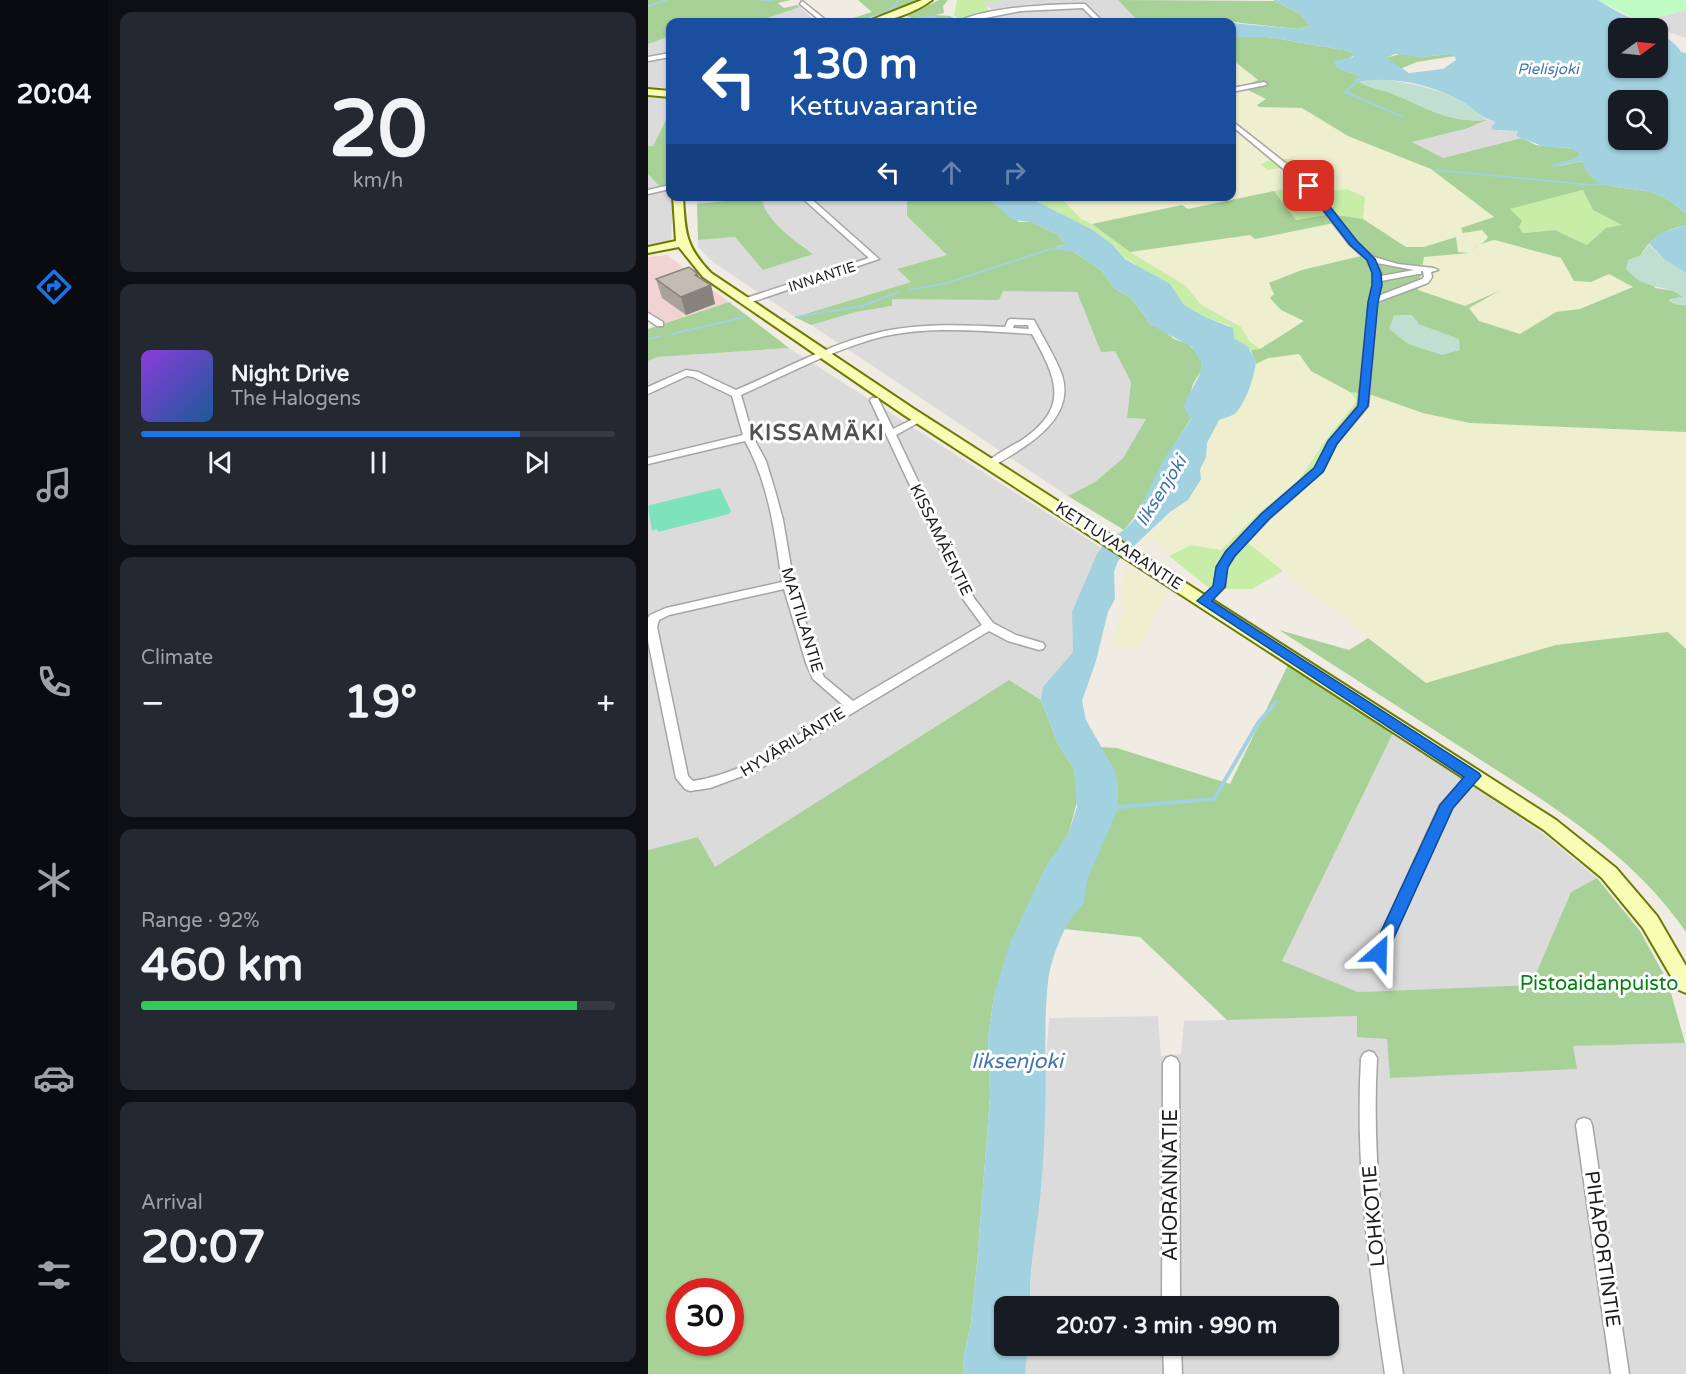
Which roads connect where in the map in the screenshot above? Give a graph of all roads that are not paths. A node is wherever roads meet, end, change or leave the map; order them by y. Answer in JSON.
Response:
{"nodes":[{"id":1,"x":928,"y":0,"type":"edge"},
{"id":2,"x":802,"y":3,"type":"dead end"},
{"id":3,"x":1002,"y":13,"type":"junction"},
{"id":4,"x":887,"y":17,"type":"junction"},
{"id":5,"x":820,"y":18,"type":"edge"},
{"id":6,"x":884,"y":18,"type":"edge"},
{"id":7,"x":890,"y":18,"type":"edge"},
{"id":8,"x":980,"y":18,"type":"edge"},
{"id":9,"x":1009,"y":18,"type":"dead end"},
{"id":10,"x":1096,"y":18,"type":"edge"},
{"id":11,"x":666,"y":56,"type":"edge"},
{"id":12,"x":648,"y":59,"type":"edge"},
{"id":13,"x":1264,"y":84,"type":"dead end"},
{"id":14,"x":1236,"y":89,"type":"edge"},
{"id":15,"x":648,"y":92,"type":"edge"},
{"id":16,"x":666,"y":94,"type":"edge"},
{"id":17,"x":1236,"y":126,"type":"edge"},
{"id":18,"x":666,"y":188,"type":"edge"},
{"id":19,"x":648,"y":192,"type":"edge"},
{"id":20,"x":678,"y":201,"type":"edge"},
{"id":21,"x":810,"y":201,"type":"edge"},
{"id":22,"x":682,"y":243,"type":"junction"},
{"id":23,"x":648,"y":250,"type":"edge"},
{"id":24,"x":1371,"y":259,"type":"junction"},
{"id":25,"x":1427,"y":271,"type":"junction"},
{"id":26,"x":1376,"y":279,"type":"junction"},
{"id":27,"x":746,"y":301,"type":"junction"},
{"id":28,"x":1373,"y":302,"type":"junction"},
{"id":29,"x":648,"y":316,"type":"edge"},
{"id":30,"x":660,"y":324,"type":"dead end"},
{"id":31,"x":827,"y":355,"type":"junction"},
{"id":32,"x":648,"y":391,"type":"edge"},
{"id":33,"x":736,"y":394,"type":"junction"},
{"id":34,"x":875,"y":400,"type":"dead end"},
{"id":35,"x":920,"y":419,"type":"junction"},
{"id":36,"x":891,"y":434,"type":"junction"},
{"id":37,"x":748,"y":436,"type":"junction"},
{"id":38,"x":648,"y":461,"type":"edge"},
{"id":39,"x":991,"y":463,"type":"junction"},
{"id":40,"x":788,"y":584,"type":"junction"},
{"id":41,"x":1203,"y":601,"type":"junction"},
{"id":42,"x":988,"y":626,"type":"junction"},
{"id":43,"x":1039,"y":646,"type":"dead end"},
{"id":44,"x":852,"y":707,"type":"junction"},
{"id":45,"x":1474,"y":776,"type":"junction"},
{"id":46,"x":1379,"y":953,"type":"dead end"},
{"id":47,"x":1686,"y":984,"type":"edge"},
{"id":48,"x":1369,"y":1058,"type":"dead end"},
{"id":49,"x":1171,"y":1063,"type":"dead end"},
{"id":50,"x":1584,"y":1125,"type":"dead end"},
{"id":51,"x":1171,"y":1296,"type":"edge"},
{"id":52,"x":1172,"y":1356,"type":"edge"},
{"id":53,"x":1173,"y":1374,"type":"edge"},
{"id":54,"x":1394,"y":1374,"type":"edge"},
{"id":55,"x":1620,"y":1374,"type":"edge"}],
"edges":[{"from":1,"to":4,"type":"street"},
{"from":2,"to":5,"type":"street"},
{"from":3,"to":8,"type":"street"},
{"from":3,"to":9,"type":"street"},
{"from":3,"to":10,"type":"street"},
{"from":4,"to":6,"type":"street"},
{"from":4,"to":7,"type":"street"},
{"from":11,"to":12,"type":"street"},
{"from":13,"to":14,"type":"street"},
{"from":15,"to":16,"type":"street"},
{"from":17,"to":24,"type":"street"},
{"from":18,"to":19,"type":"street"},
{"from":20,"to":22,"type":"street","name":"KETTUVAARANTIE"},
{"from":21,"to":27,"type":"street","name":"INNANTIE"},
{"from":22,"to":23,"type":"street"},
{"from":22,"to":27,"type":"street","name":"KETTUVAARANTIE"},
{"from":24,"to":25,"type":"street"},
{"from":24,"to":26,"type":"street"},
{"from":25,"to":26,"type":"street"},
{"from":25,"to":28,"type":"street"},
{"from":26,"to":28,"type":"street"},
{"from":27,"to":31,"type":"street","name":"KETTUVAARANTIE"},
{"from":28,"to":41,"type":"street"},
{"from":29,"to":30,"type":"street"},
{"from":31,"to":33,"type":"street"},
{"from":31,"to":35,"type":"street","name":"KETTUVAARANTIE"},
{"from":31,"to":39,"type":"street"},
{"from":32,"to":33,"type":"street"},
{"from":33,"to":37,"type":"street","name":"MATTILANTIE"},
{"from":34,"to":36,"type":"street","name":"KISSAMÄENTIE"},
{"from":35,"to":36,"type":"street"},
{"from":35,"to":39,"type":"street","name":"KETTUVAARANTIE"},
{"from":36,"to":42,"type":"street","name":"KISSAMÄENTIE"},
{"from":37,"to":38,"type":"street"},
{"from":37,"to":40,"type":"street","name":"MATTILANTIE"},
{"from":39,"to":41,"type":"street","name":"KETTUVAARANTIE"},
{"from":40,"to":44,"type":"street","name":"MATTILANTIE"},
{"from":40,"to":44,"type":"street","name":"HYVÄRILÄNTIE"},
{"from":41,"to":45,"type":"street","name":"KETTUVAARANTIE"},
{"from":42,"to":43,"type":"street","name":"KISSAMÄENTIE"},
{"from":42,"to":44,"type":"street"},
{"from":45,"to":46,"type":"street"},
{"from":45,"to":47,"type":"street","name":"KETTUVAARANTIE"},
{"from":48,"to":54,"type":"street","name":"LOHKOTIE"},
{"from":49,"to":51,"type":"street","name":"AHORANNATIE"},
{"from":50,"to":55,"type":"street","name":"PIHAPORTINTIE"},
{"from":52,"to":53,"type":"street"}]}
